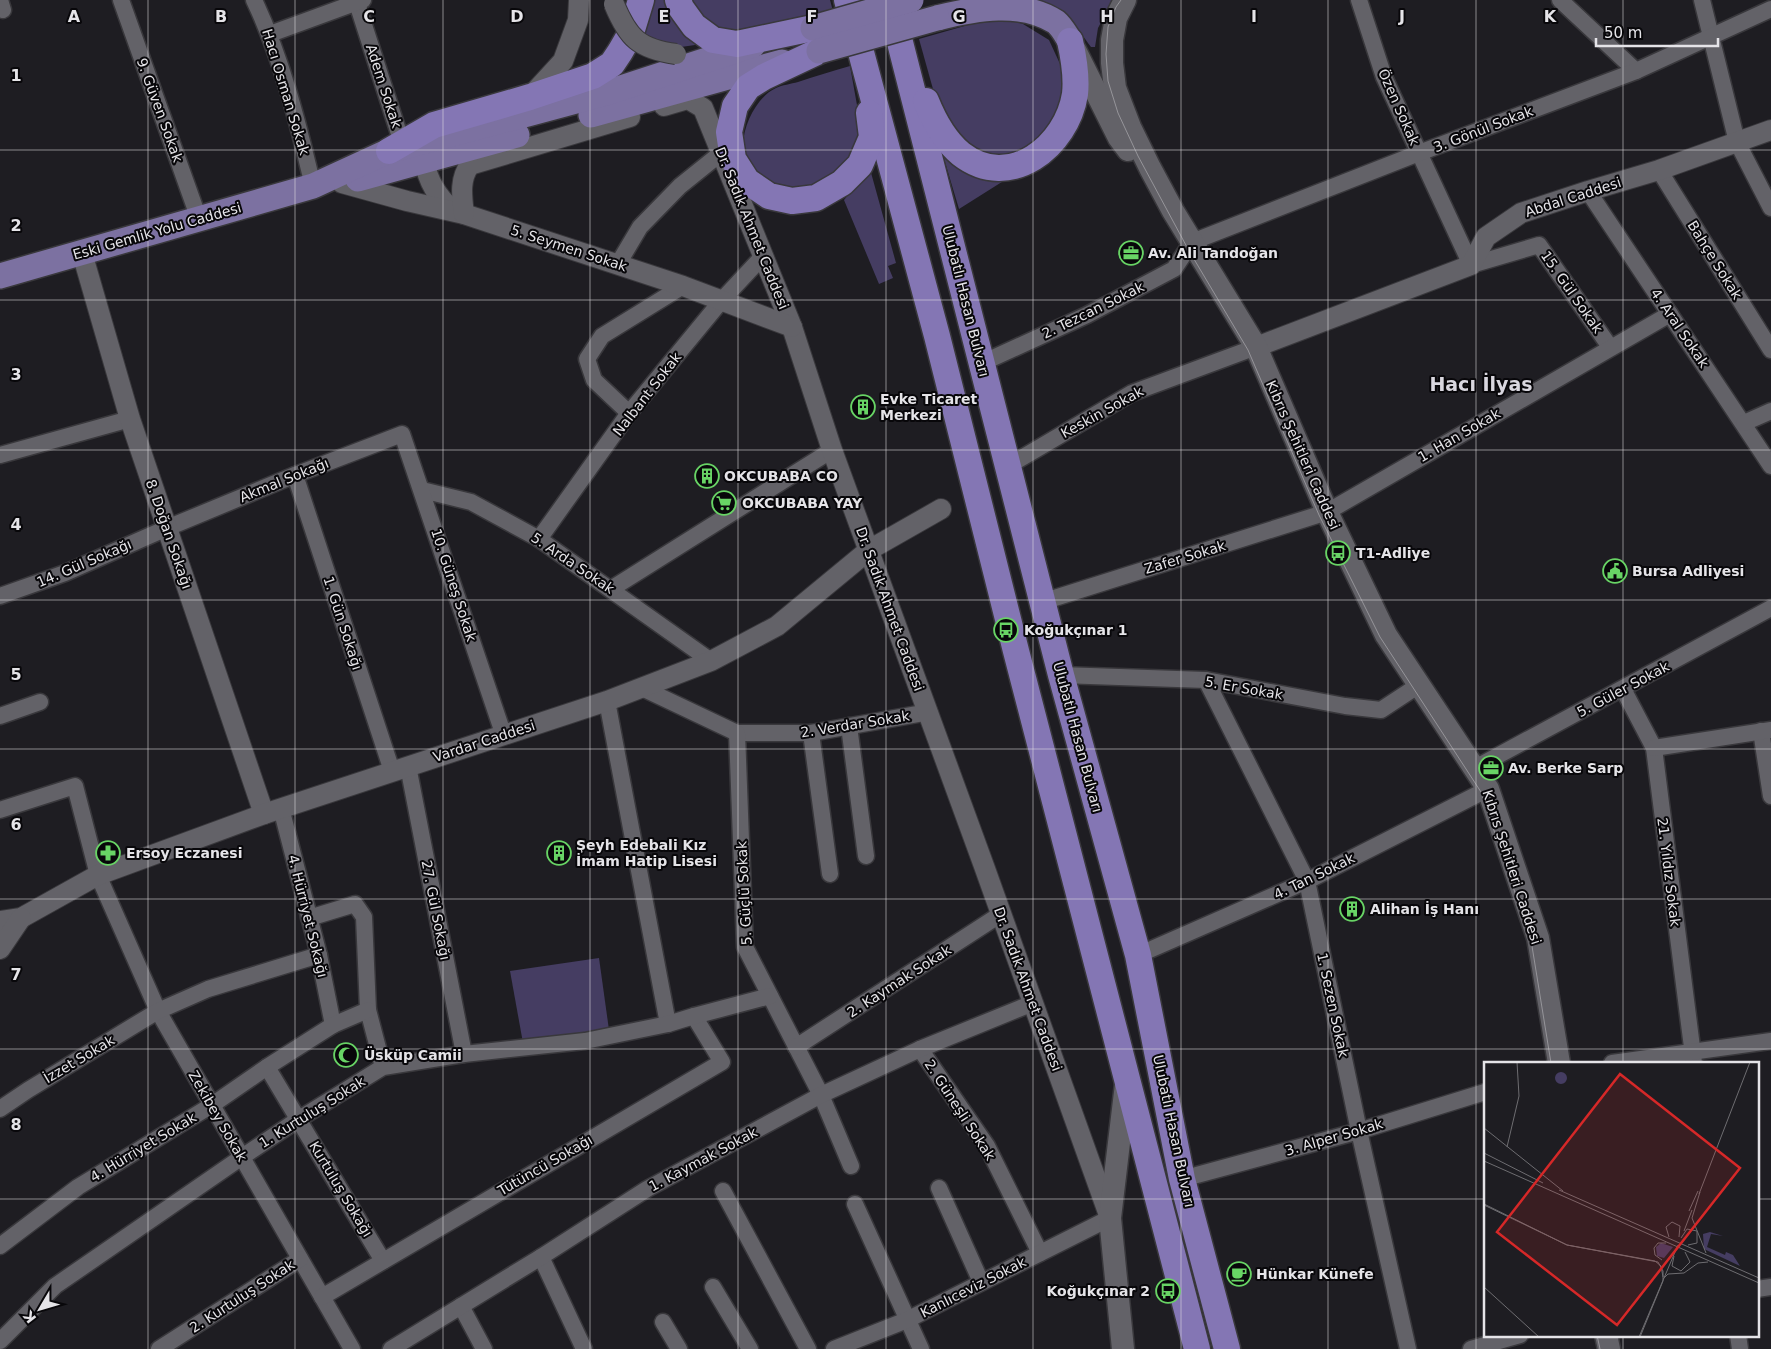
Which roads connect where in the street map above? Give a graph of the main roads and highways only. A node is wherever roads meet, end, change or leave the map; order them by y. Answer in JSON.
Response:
{"nodes":[{"id":1,"x":641,"y":0,"type":"edge"},
{"id":2,"x":678,"y":0,"type":"edge"},
{"id":3,"x":889,"y":0,"type":"edge"},
{"id":4,"x":911,"y":0,"type":"edge"},
{"id":5,"x":1125,"y":0,"type":"edge"},
{"id":6,"x":847,"y":1,"type":"edge"},
{"id":7,"x":816,"y":39,"type":"junction"},
{"id":8,"x":899,"y":40,"type":"junction"},
{"id":9,"x":1070,"y":41,"type":"junction"},
{"id":10,"x":861,"y":53,"type":"junction"},
{"id":11,"x":395,"y":147,"type":"junction"},
{"id":12,"x":313,"y":186,"type":"junction"},
{"id":13,"x":1173,"y":211,"type":"junction"},
{"id":14,"x":0,"y":276,"type":"edge"},
{"id":15,"x":1559,"y":1062,"type":"edge"},
{"id":16,"x":1127,"y":1079,"type":"junction"},
{"id":17,"x":1183,"y":1293,"type":"junction"},
{"id":18,"x":1606,"y":1336,"type":"edge"},
{"id":19,"x":1123,"y":1349,"type":"edge"},
{"id":20,"x":1189,"y":1349,"type":"edge"},
{"id":21,"x":1197,"y":1349,"type":"edge"},
{"id":22,"x":1227,"y":1349,"type":"edge"},
{"id":23,"x":1609,"y":1349,"type":"edge"}],
"edges":[{"from":1,"to":11,"type":"highway"},
{"from":2,"to":7,"type":"highway"},
{"from":3,"to":8,"type":"highway"},
{"from":4,"to":7,"type":"main road","bridge":true},
{"from":5,"to":13,"type":"main road"},
{"from":6,"to":10,"type":"highway"},
{"from":7,"to":9,"type":"main road","bridge":true},
{"from":7,"to":10,"type":"highway"},
{"from":7,"to":11,"type":"main road","name":"Eski Gemlik Yolu Caddesi"},
{"from":7,"to":12,"type":"main road","name":"Eski Gemlik Yolu Caddesi"},
{"from":8,"to":9,"type":"highway"},
{"from":8,"to":22,"type":"highway","name":"Ulubatlı Hasan Bulvarı"},
{"from":9,"to":13,"type":"main road"},
{"from":10,"to":16,"type":"highway","name":"Ulubatlı Hasan Bulvarı"},
{"from":11,"to":12,"type":"main road","name":"Eski Gemlik Yolu Caddesi"},
{"from":12,"to":14,"type":"main road","name":"Eski Gemlik Yolu Caddesi"},
{"from":13,"to":15,"type":"main road","name":"Kıbrıs Şehitleri Caddesi"},
{"from":16,"to":17,"type":"highway","name":"Ulubatlı Hasan Bulvarı"},
{"from":16,"to":19,"type":"main road","name":"Dr. Sadık Ahmet Caddesi"},
{"from":17,"to":20,"type":"highway"},
{"from":17,"to":21,"type":"highway","name":"Ulubatlı Hasan Bulvarı"},
{"from":18,"to":23,"type":"main road"}]}
